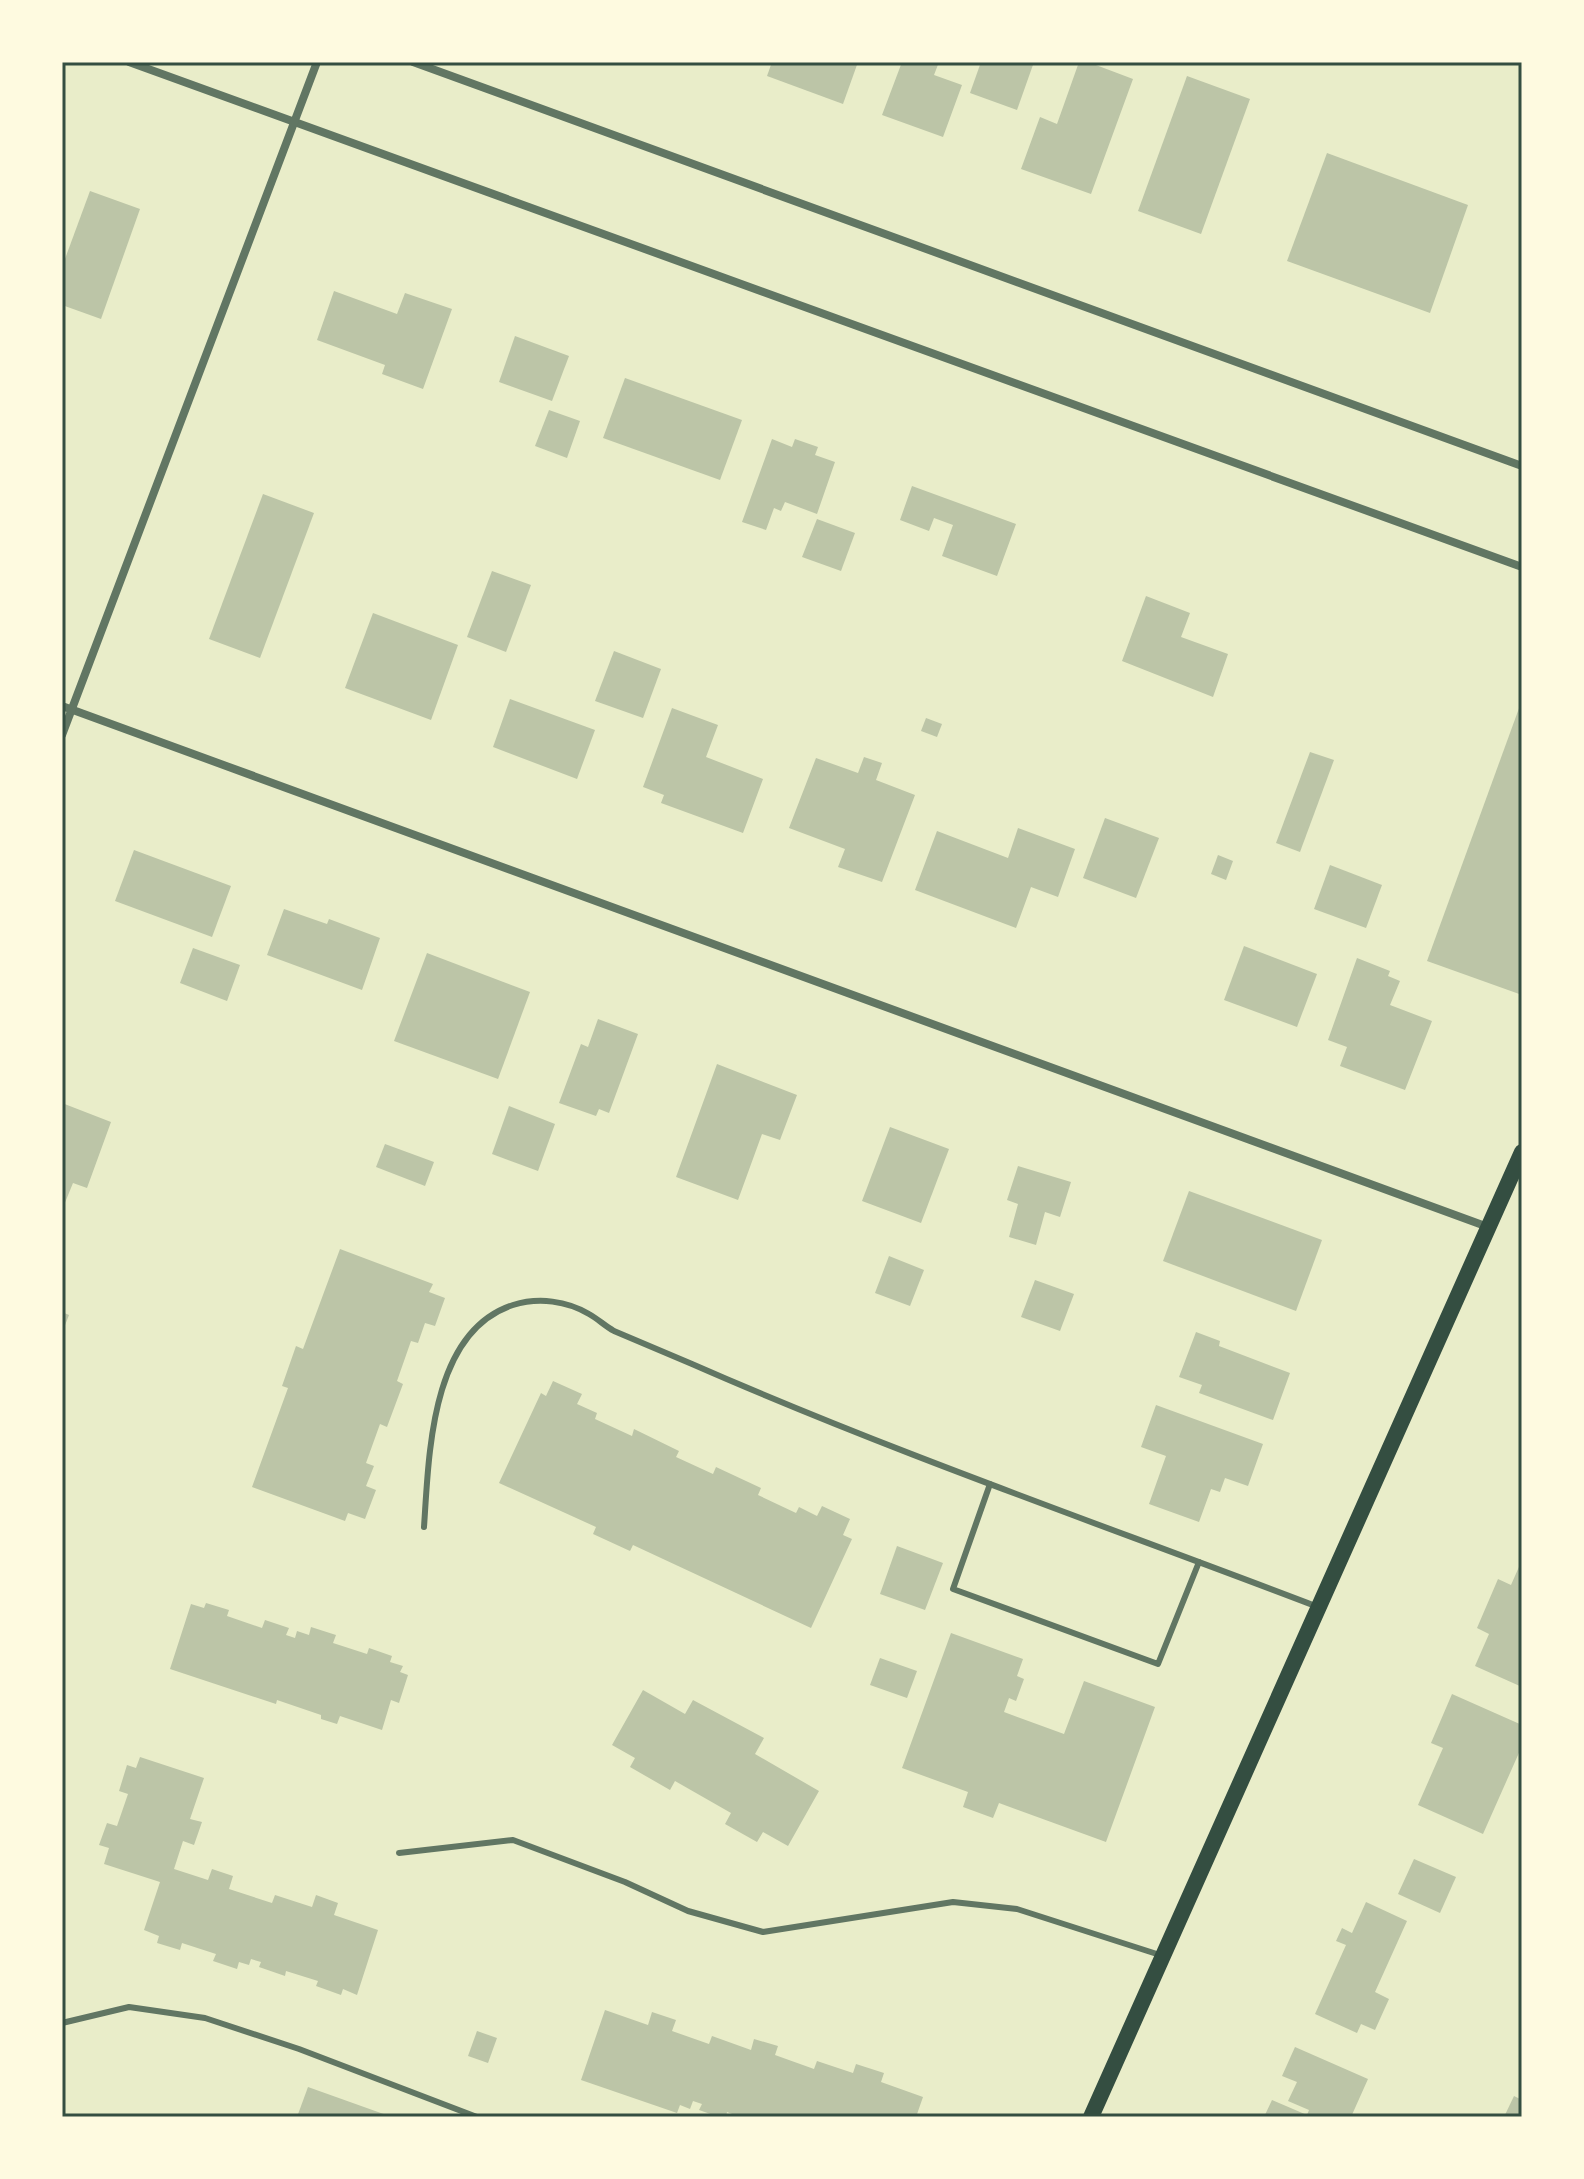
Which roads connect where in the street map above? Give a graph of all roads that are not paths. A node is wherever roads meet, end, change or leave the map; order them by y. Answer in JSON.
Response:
{"nodes":[{"id":1,"x":129,"y":62,"type":"edge"},
{"id":2,"x":317,"y":62,"type":"edge"},
{"id":3,"x":413,"y":62,"type":"edge"},
{"id":4,"x":295,"y":122,"type":"junction"},
{"id":5,"x":1522,"y":466,"type":"edge"},
{"id":6,"x":1522,"y":567,"type":"edge"},
{"id":7,"x":67,"y":708,"type":"edge"},
{"id":8,"x":62,"y":735,"type":"edge"},
{"id":9,"x":1522,"y":1152,"type":"edge"},
{"id":10,"x":1489,"y":1227,"type":"junction"},
{"id":11,"x":990,"y":1484,"type":"junction"},
{"id":12,"x":424,"y":1527,"type":"dead end"},
{"id":13,"x":1199,"y":1562,"type":"junction"},
{"id":14,"x":1318,"y":1607,"type":"junction"},
{"id":15,"x":399,"y":1853,"type":"dead end"},
{"id":16,"x":1163,"y":1956,"type":"junction"},
{"id":17,"x":62,"y":2023,"type":"edge"},
{"id":18,"x":477,"y":2117,"type":"edge"},
{"id":19,"x":1091,"y":2117,"type":"edge"}],
"edges":[{"from":1,"to":4,"type":"street"},
{"from":2,"to":4,"type":"street"},
{"from":3,"to":5,"type":"street"},
{"from":4,"to":6,"type":"street"},
{"from":4,"to":7,"type":"street"},
{"from":7,"to":8,"type":"street"},
{"from":7,"to":10,"type":"street"},
{"from":9,"to":10,"type":"main road"},
{"from":10,"to":14,"type":"main road"},
{"from":11,"to":12,"type":"lane"},
{"from":11,"to":13,"type":"lane"},
{"from":11,"to":13,"type":"lane"},
{"from":13,"to":14,"type":"lane"},
{"from":14,"to":16,"type":"main road"},
{"from":15,"to":16,"type":"lane"},
{"from":16,"to":19,"type":"main road"},
{"from":17,"to":18,"type":"lane"}]}
